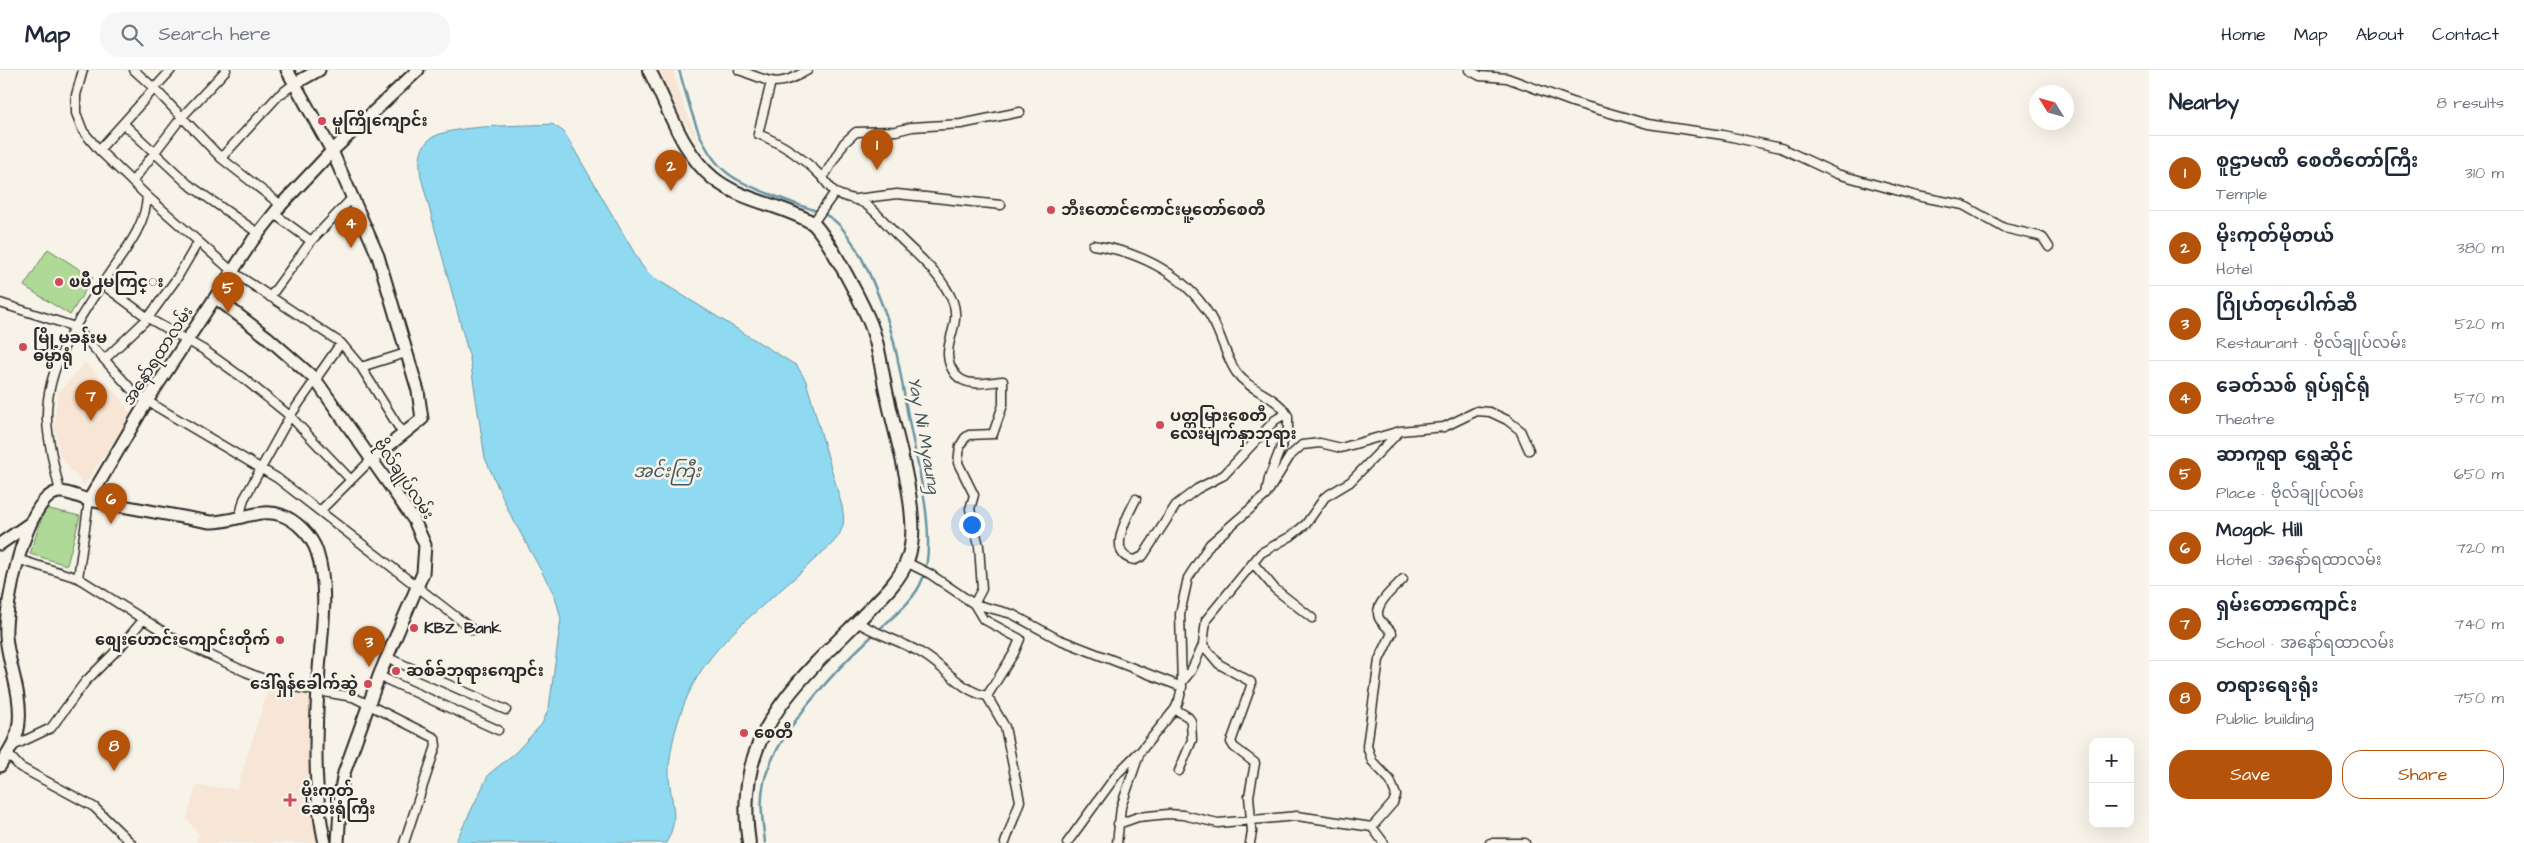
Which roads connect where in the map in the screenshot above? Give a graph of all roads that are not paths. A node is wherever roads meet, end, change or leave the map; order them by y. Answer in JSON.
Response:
{"nodes":[{"id":1,"x":83,"y":70,"type":"edge"},
{"id":2,"x":134,"y":70,"type":"edge"},
{"id":3,"x":171,"y":70,"type":"edge"},
{"id":4,"x":226,"y":70,"type":"edge"},
{"id":5,"x":287,"y":70,"type":"edge"},
{"id":6,"x":319,"y":70,"type":"edge"},
{"id":7,"x":418,"y":70,"type":"edge"},
{"id":8,"x":649,"y":70,"type":"edge"},
{"id":9,"x":739,"y":70,"type":"edge"},
{"id":10,"x":808,"y":70,"type":"edge"},
{"id":11,"x":1469,"y":70,"type":"edge"},
{"id":12,"x":771,"y":82,"type":"junction"},
{"id":13,"x":294,"y":84,"type":"junction"},
{"id":14,"x":156,"y":89,"type":"junction"},
{"id":15,"x":1020,"y":112,"type":"dead end"},
{"id":16,"x":181,"y":118,"type":"junction"},
{"id":17,"x":124,"y":124,"type":"junction"},
{"id":18,"x":99,"y":150,"type":"junction"},
{"id":19,"x":332,"y":151,"type":"junction"},
{"id":20,"x":154,"y":153,"type":"junction"},
{"id":21,"x":221,"y":158,"type":"junction"},
{"id":22,"x":823,"y":178,"type":"junction"},
{"id":23,"x":132,"y":182,"type":"junction"},
{"id":24,"x":835,"y":192,"type":"junction"},
{"id":25,"x":147,"y":196,"type":"junction"},
{"id":26,"x":353,"y":197,"type":"junction"},
{"id":27,"x":856,"y":199,"type":"junction"},
{"id":28,"x":1001,"y":205,"type":"dead end"},
{"id":29,"x":277,"y":209,"type":"junction"},
{"id":30,"x":815,"y":218,"type":"junction"},
{"id":31,"x":258,"y":233,"type":"junction"},
{"id":32,"x":311,"y":241,"type":"junction"},
{"id":33,"x":198,"y":242,"type":"junction"},
{"id":34,"x":1093,"y":245,"type":"dead end"},
{"id":35,"x":2049,"y":247,"type":"dead end"},
{"id":36,"x":233,"y":272,"type":"junction"},
{"id":37,"x":102,"y":284,"type":"junction"},
{"id":38,"x":270,"y":297,"type":"junction"},
{"id":39,"x":216,"y":298,"type":"junction"},
{"id":40,"x":0,"y":303,"type":"edge"},
{"id":41,"x":148,"y":318,"type":"junction"},
{"id":42,"x":75,"y":327,"type":"junction"},
{"id":43,"x":188,"y":340,"type":"junction"},
{"id":44,"x":341,"y":343,"type":"junction"},
{"id":45,"x":406,"y":354,"type":"junction"},
{"id":46,"x":105,"y":359,"type":"junction"},
{"id":47,"x":361,"y":366,"type":"junction"},
{"id":48,"x":315,"y":379,"type":"junction"},
{"id":49,"x":147,"y":401,"type":"junction"},
{"id":50,"x":290,"y":416,"type":"junction"},
{"id":51,"x":1288,"y":416,"type":"junction"},
{"id":52,"x":1400,"y":431,"type":"junction"},
{"id":53,"x":403,"y":434,"type":"junction"},
{"id":54,"x":1529,"y":450,"type":"dead end"},
{"id":55,"x":372,"y":459,"type":"junction"},
{"id":56,"x":261,"y":468,"type":"junction"},
{"id":57,"x":350,"y":479,"type":"junction"},
{"id":58,"x":60,"y":492,"type":"junction"},
{"id":59,"x":1266,"y":495,"type":"junction"},
{"id":60,"x":1136,"y":499,"type":"dead end"},
{"id":61,"x":88,"y":500,"type":"junction"},
{"id":62,"x":320,"y":511,"type":"junction"},
{"id":63,"x":239,"y":519,"type":"junction"},
{"id":64,"x":29,"y":524,"type":"junction"},
{"id":65,"x":0,"y":544,"type":"edge"},
{"id":66,"x":20,"y":560,"type":"junction"},
{"id":67,"x":906,"y":562,"type":"junction"},
{"id":68,"x":1253,"y":563,"type":"junction"},
{"id":69,"x":78,"y":578,"type":"junction"},
{"id":70,"x":1403,"y":578,"type":"dead end"},
{"id":71,"x":418,"y":587,"type":"junction"},
{"id":72,"x":974,"y":604,"type":"junction"},
{"id":73,"x":1312,"y":618,"type":"dead end"},
{"id":74,"x":143,"y":620,"type":"junction"},
{"id":75,"x":857,"y":622,"type":"junction"},
{"id":76,"x":473,"y":630,"type":"dead end"},
{"id":77,"x":1203,"y":645,"type":"junction"},
{"id":78,"x":386,"y":657,"type":"junction"},
{"id":79,"x":379,"y":676,"type":"junction"},
{"id":80,"x":1182,"y":685,"type":"junction"},
{"id":81,"x":318,"y":689,"type":"junction"},
{"id":82,"x":987,"y":696,"type":"junction"},
{"id":83,"x":368,"y":704,"type":"junction"},
{"id":84,"x":1175,"y":709,"type":"junction"},
{"id":85,"x":506,"y":710,"type":"dead end"},
{"id":86,"x":498,"y":730,"type":"dead end"},
{"id":87,"x":7,"y":752,"type":"edge"},
{"id":88,"x":1140,"y":752,"type":"junction"},
{"id":89,"x":0,"y":766,"type":"edge"},
{"id":90,"x":1179,"y":771,"type":"dead end"},
{"id":91,"x":1251,"y":820,"type":"junction"},
{"id":92,"x":1118,"y":824,"type":"junction"},
{"id":93,"x":1372,"y":827,"type":"junction"},
{"id":94,"x":131,"y":843,"type":"edge"},
{"id":95,"x":325,"y":843,"type":"edge"},
{"id":96,"x":338,"y":843,"type":"edge"},
{"id":97,"x":404,"y":843,"type":"edge"},
{"id":98,"x":749,"y":843,"type":"edge"},
{"id":99,"x":1005,"y":843,"type":"edge"},
{"id":100,"x":1068,"y":843,"type":"edge"},
{"id":101,"x":1117,"y":843,"type":"edge"},
{"id":102,"x":1250,"y":843,"type":"edge"},
{"id":103,"x":1384,"y":843,"type":"edge"},
{"id":104,"x":1490,"y":843,"type":"edge"},
{"id":105,"x":1525,"y":843,"type":"edge"}],
"edges":[{"from":1,"to":18,"type":"street"},
{"from":2,"to":14,"type":"street"},
{"from":3,"to":14,"type":"street"},
{"from":4,"to":16,"type":"street"},
{"from":5,"to":13,"type":"street"},
{"from":6,"to":13,"type":"street"},
{"from":7,"to":19,"type":"street","name":"အ‌နော်‌ရထာလမ်း"},
{"from":8,"to":30,"type":"main road"},
{"from":9,"to":12,"type":"street"},
{"from":10,"to":12,"type":"street"},
{"from":11,"to":35,"type":"street"},
{"from":12,"to":22,"type":"street"},
{"from":13,"to":19,"type":"street"},
{"from":13,"to":21,"type":"street"},
{"from":14,"to":16,"type":"street"},
{"from":14,"to":17,"type":"street"},
{"from":15,"to":22,"type":"street"},
{"from":16,"to":20,"type":"street"},
{"from":16,"to":21,"type":"street"},
{"from":17,"to":18,"type":"street"},
{"from":17,"to":20,"type":"street"},
{"from":18,"to":23,"type":"street"},
{"from":19,"to":26,"type":"street"},
{"from":19,"to":29,"type":"street","name":"အ‌နော်‌ရထာလမ်း"},
{"from":20,"to":23,"type":"street"},
{"from":20,"to":31,"type":"street"},
{"from":21,"to":29,"type":"street"},
{"from":22,"to":24,"type":"street"},
{"from":23,"to":25,"type":"street"},
{"from":24,"to":27,"type":"street"},
{"from":24,"to":30,"type":"street"},
{"from":25,"to":33,"type":"street"},
{"from":25,"to":37,"type":"street"},
{"from":26,"to":32,"type":"street"},
{"from":26,"to":45,"type":"street"},
{"from":27,"to":28,"type":"street"},
{"from":27,"to":72,"type":"street"},
{"from":29,"to":31,"type":"street","name":"အ‌နော်‌ရထာလမ်း"},
{"from":29,"to":32,"type":"street"},
{"from":30,"to":67,"type":"main road"},
{"from":31,"to":36,"type":"street","name":"အ‌နော်‌ရထာလမ်း"},
{"from":32,"to":38,"type":"street"},
{"from":33,"to":36,"type":"street"},
{"from":33,"to":41,"type":"street"},
{"from":34,"to":51,"type":"street"},
{"from":36,"to":38,"type":"street"},
{"from":36,"to":39,"type":"street","name":"အ‌နော်‌ရထာလမ်း"},
{"from":37,"to":41,"type":"street"},
{"from":37,"to":42,"type":"street"},
{"from":38,"to":44,"type":"street"},
{"from":39,"to":43,"type":"street","name":"အ‌နော်‌ရထာလမ်း"},
{"from":39,"to":48,"type":"street","name":"ဗိုလ်‌ချုပ်‌လမ်း"},
{"from":40,"to":42,"type":"street"},
{"from":41,"to":43,"type":"street"},
{"from":41,"to":46,"type":"street"},
{"from":42,"to":46,"type":"street"},
{"from":42,"to":58,"type":"street"},
{"from":43,"to":49,"type":"street","name":"အ‌နော်‌ရထာလမ်း"},
{"from":43,"to":50,"type":"street"},
{"from":44,"to":47,"type":"street"},
{"from":44,"to":48,"type":"street"},
{"from":45,"to":47,"type":"street"},
{"from":45,"to":53,"type":"street"},
{"from":46,"to":49,"type":"street"},
{"from":47,"to":53,"type":"street"},
{"from":48,"to":50,"type":"street"},
{"from":48,"to":55,"type":"street","name":"ဗိုလ်‌ချုပ်‌လမ်း"},
{"from":49,"to":56,"type":"street"},
{"from":49,"to":61,"type":"street","name":"အ‌နော်‌ရထာလမ်း"},
{"from":50,"to":56,"type":"street"},
{"from":50,"to":57,"type":"street"},
{"from":51,"to":59,"type":"street"},
{"from":51,"to":60,"type":"street"},
{"from":52,"to":54,"type":"street"},
{"from":52,"to":59,"type":"street"},
{"from":52,"to":68,"type":"street"},
{"from":53,"to":55,"type":"street"},
{"from":55,"to":57,"type":"street"},
{"from":55,"to":71,"type":"street","name":"ဗိုလ်‌ချုပ်‌လမ်း"},
{"from":56,"to":62,"type":"street"},
{"from":56,"to":63,"type":"street"},
{"from":57,"to":62,"type":"street"},
{"from":58,"to":61,"type":"street"},
{"from":58,"to":64,"type":"street"},
{"from":59,"to":80,"type":"street"},
{"from":61,"to":63,"type":"street"},
{"from":61,"to":69,"type":"street"},
{"from":62,"to":71,"type":"street"},
{"from":63,"to":81,"type":"street"},
{"from":64,"to":65,"type":"street"},
{"from":64,"to":66,"type":"street"},
{"from":66,"to":69,"type":"street"},
{"from":66,"to":87,"type":"street"},
{"from":67,"to":72,"type":"street"},
{"from":67,"to":75,"type":"main road"},
{"from":68,"to":73,"type":"street"},
{"from":68,"to":77,"type":"street"},
{"from":69,"to":74,"type":"street"},
{"from":70,"to":93,"type":"street"},
{"from":71,"to":76,"type":"street"},
{"from":71,"to":78,"type":"street","name":"ဗိုလ်‌ချုပ်‌လမ်း"},
{"from":72,"to":80,"type":"street"},
{"from":72,"to":82,"type":"street"},
{"from":74,"to":81,"type":"street"},
{"from":74,"to":87,"type":"street"},
{"from":75,"to":82,"type":"street"},
{"from":75,"to":98,"type":"main road"},
{"from":77,"to":80,"type":"street"},
{"from":77,"to":91,"type":"street"},
{"from":78,"to":79,"type":"street","name":"ဗိုလ်‌ချုပ်‌လမ်း"},
{"from":78,"to":85,"type":"street"},
{"from":79,"to":83,"type":"street","name":"ဗိုလ်‌ချုပ်‌လမ်း"},
{"from":79,"to":86,"type":"street"},
{"from":80,"to":84,"type":"street"},
{"from":81,"to":83,"type":"street"},
{"from":81,"to":95,"type":"street"},
{"from":82,"to":99,"type":"street"},
{"from":83,"to":96,"type":"street","name":"ဗိုလ်‌ချုပ်‌လမ်း"},
{"from":83,"to":97,"type":"street"},
{"from":84,"to":88,"type":"street"},
{"from":84,"to":90,"type":"street"},
{"from":87,"to":89,"type":"street"},
{"from":87,"to":94,"type":"street"},
{"from":88,"to":92,"type":"street"},
{"from":88,"to":100,"type":"street"},
{"from":91,"to":92,"type":"street"},
{"from":91,"to":93,"type":"street"},
{"from":91,"to":102,"type":"street"},
{"from":92,"to":101,"type":"street"},
{"from":93,"to":103,"type":"street"},
{"from":104,"to":105,"type":"street"}]}
